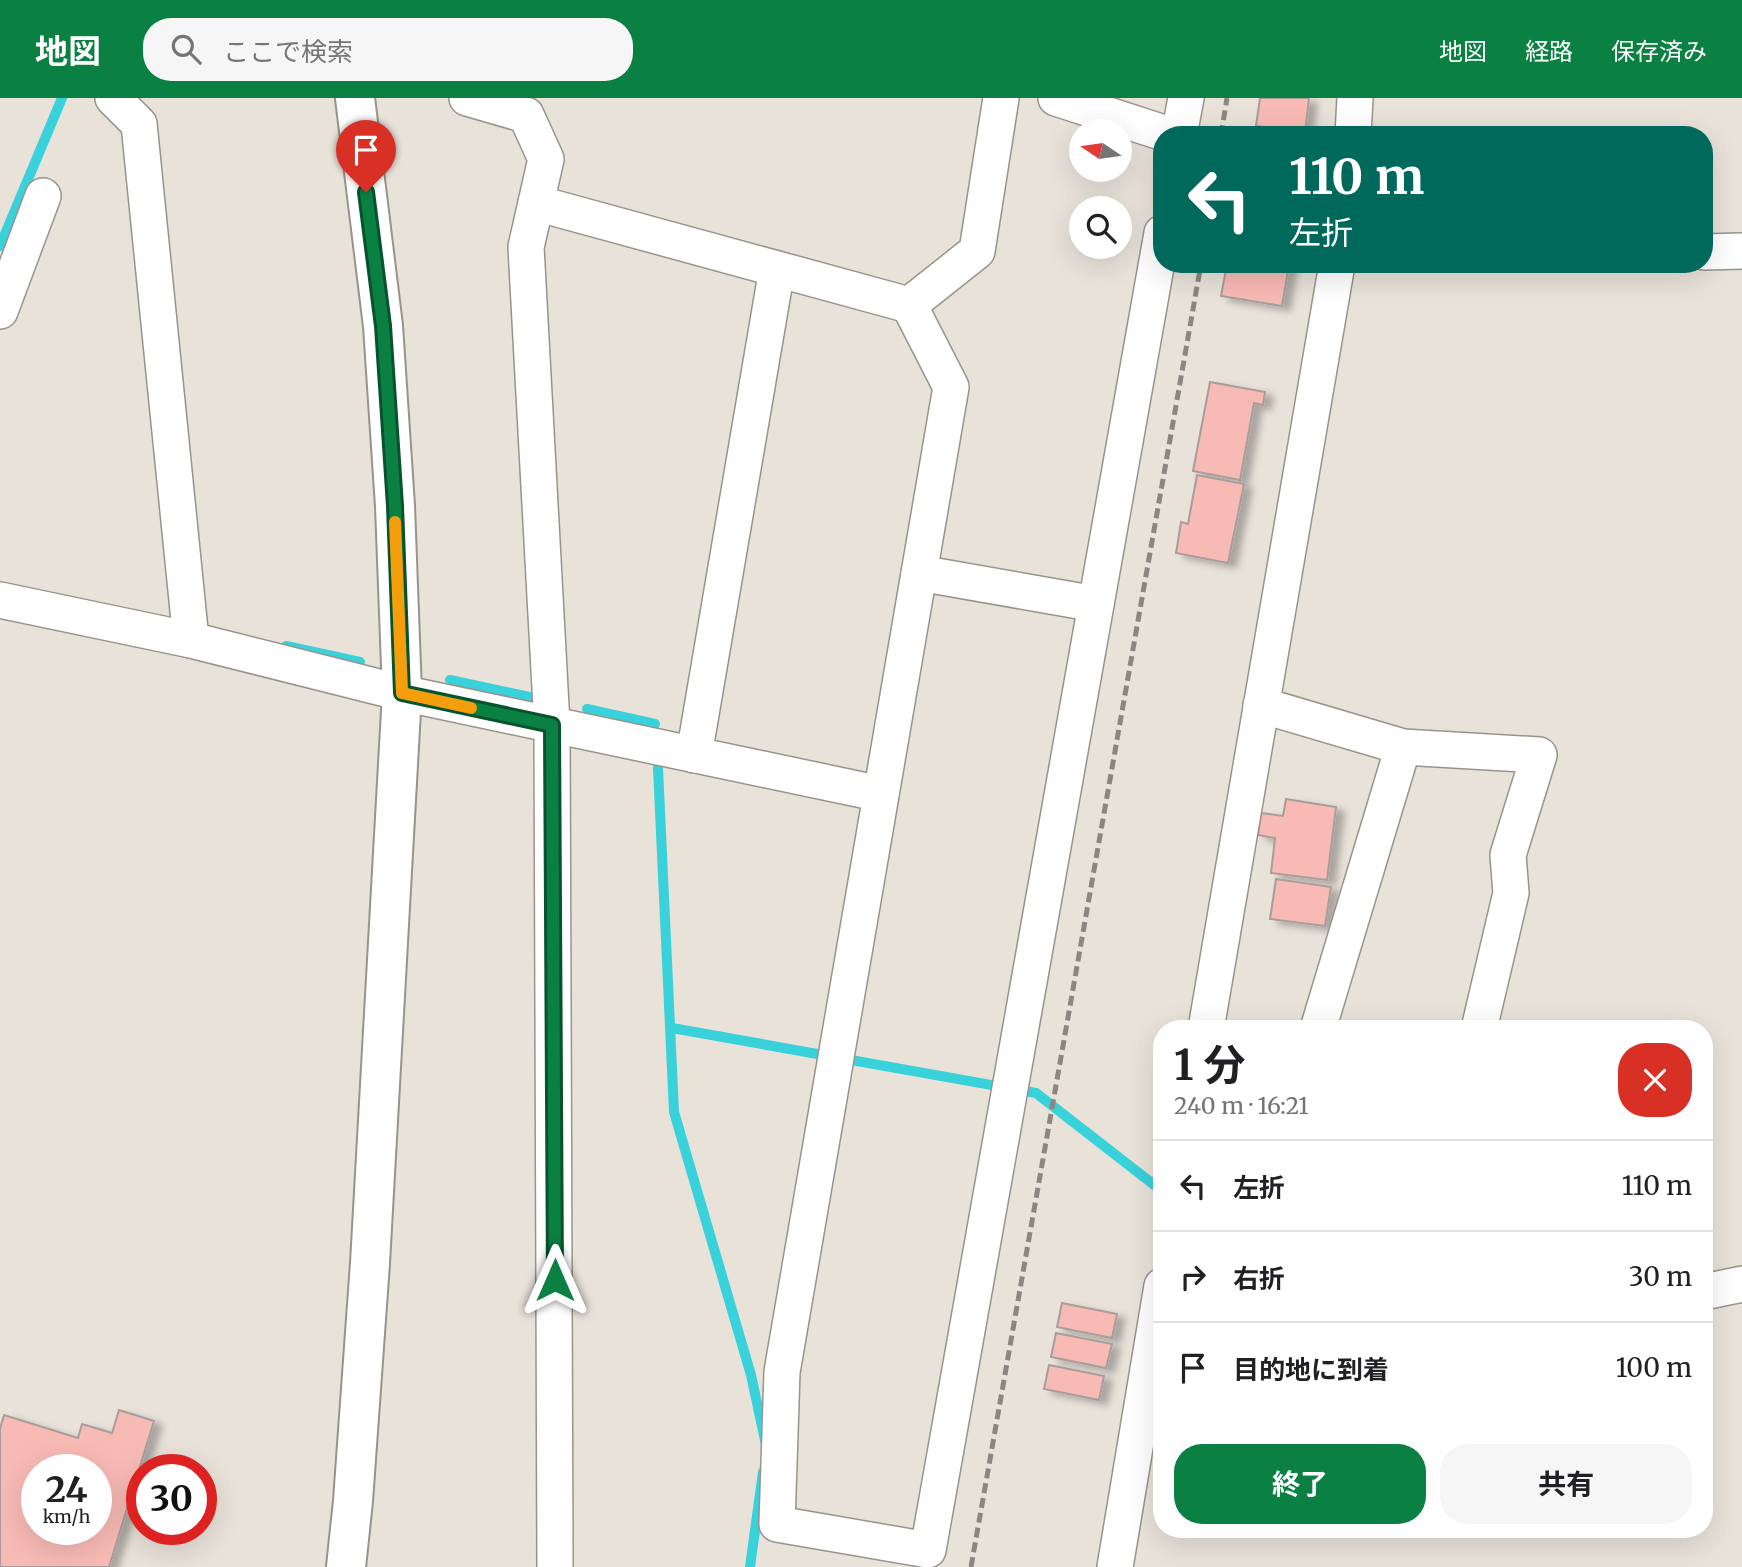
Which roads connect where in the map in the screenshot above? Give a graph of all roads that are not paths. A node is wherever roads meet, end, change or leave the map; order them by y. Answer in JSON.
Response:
{"nodes":[{"id":1,"x":113,"y":98,"type":"edge"},
{"id":2,"x":355,"y":98,"type":"edge"},
{"id":3,"x":467,"y":98,"type":"edge"},
{"id":4,"x":1001,"y":98,"type":"edge"},
{"id":5,"x":1056,"y":98,"type":"edge"},
{"id":6,"x":1186,"y":98,"type":"edge"},
{"id":7,"x":1355,"y":98,"type":"edge"},
{"id":8,"x":1181,"y":126,"type":"edge"},
{"id":9,"x":1353,"y":126,"type":"edge"},
{"id":10,"x":1153,"y":129,"type":"edge"},
{"id":11,"x":43,"y":196,"type":"dead end"},
{"id":12,"x":536,"y":203,"type":"junction"},
{"id":13,"x":1742,"y":251,"type":"edge"},
{"id":14,"x":1713,"y":252,"type":"edge"},
{"id":15,"x":777,"y":269,"type":"junction"},
{"id":16,"x":1155,"y":273,"type":"edge"},
{"id":17,"x":1335,"y":273,"type":"edge"},
{"id":18,"x":909,"y":304,"type":"junction"},
{"id":19,"x":0,"y":311,"type":"edge"},
{"id":20,"x":919,"y":573,"type":"junction"},
{"id":21,"x":0,"y":600,"type":"edge"},
{"id":22,"x":1096,"y":604,"type":"junction"},
{"id":23,"x":191,"y":640,"type":"junction"},
{"id":24,"x":402,"y":693,"type":"junction"},
{"id":25,"x":1261,"y":705,"type":"junction"},
{"id":26,"x":552,"y":725,"type":"junction"},
{"id":27,"x":1403,"y":747,"type":"junction"},
{"id":28,"x":694,"y":755,"type":"junction"},
{"id":29,"x":881,"y":794,"type":"junction"},
{"id":30,"x":1208,"y":1020,"type":"edge"},
{"id":31,"x":1321,"y":1020,"type":"edge"},
{"id":32,"x":1481,"y":1020,"type":"edge"},
{"id":33,"x":1742,"y":1284,"type":"edge"},
{"id":34,"x":1713,"y":1290,"type":"edge"},
{"id":35,"x":1153,"y":1340,"type":"edge"},
{"id":36,"x":346,"y":1567,"type":"edge"},
{"id":37,"x":555,"y":1567,"type":"edge"},
{"id":38,"x":1115,"y":1567,"type":"edge"}],
"edges":[{"from":1,"to":23,"type":"street"},
{"from":2,"to":24,"type":"street"},
{"from":3,"to":12,"type":"street"},
{"from":4,"to":18,"type":"street"},
{"from":5,"to":10,"type":"street"},
{"from":6,"to":8,"type":"street"},
{"from":7,"to":9,"type":"street"},
{"from":11,"to":19,"type":"street"},
{"from":12,"to":15,"type":"street"},
{"from":12,"to":26,"type":"street"},
{"from":13,"to":14,"type":"street"},
{"from":15,"to":18,"type":"street"},
{"from":15,"to":28,"type":"street"},
{"from":16,"to":22,"type":"street"},
{"from":17,"to":25,"type":"street"},
{"from":18,"to":20,"type":"street"},
{"from":20,"to":22,"type":"street"},
{"from":20,"to":29,"type":"street"},
{"from":21,"to":23,"type":"street"},
{"from":22,"to":29,"type":"street"},
{"from":23,"to":24,"type":"street"},
{"from":24,"to":26,"type":"street"},
{"from":24,"to":36,"type":"street"},
{"from":25,"to":27,"type":"street"},
{"from":25,"to":30,"type":"street"},
{"from":26,"to":28,"type":"street"},
{"from":26,"to":37,"type":"street"},
{"from":27,"to":31,"type":"street"},
{"from":27,"to":32,"type":"street"},
{"from":28,"to":29,"type":"street"},
{"from":33,"to":34,"type":"street"},
{"from":35,"to":38,"type":"street"}]}
